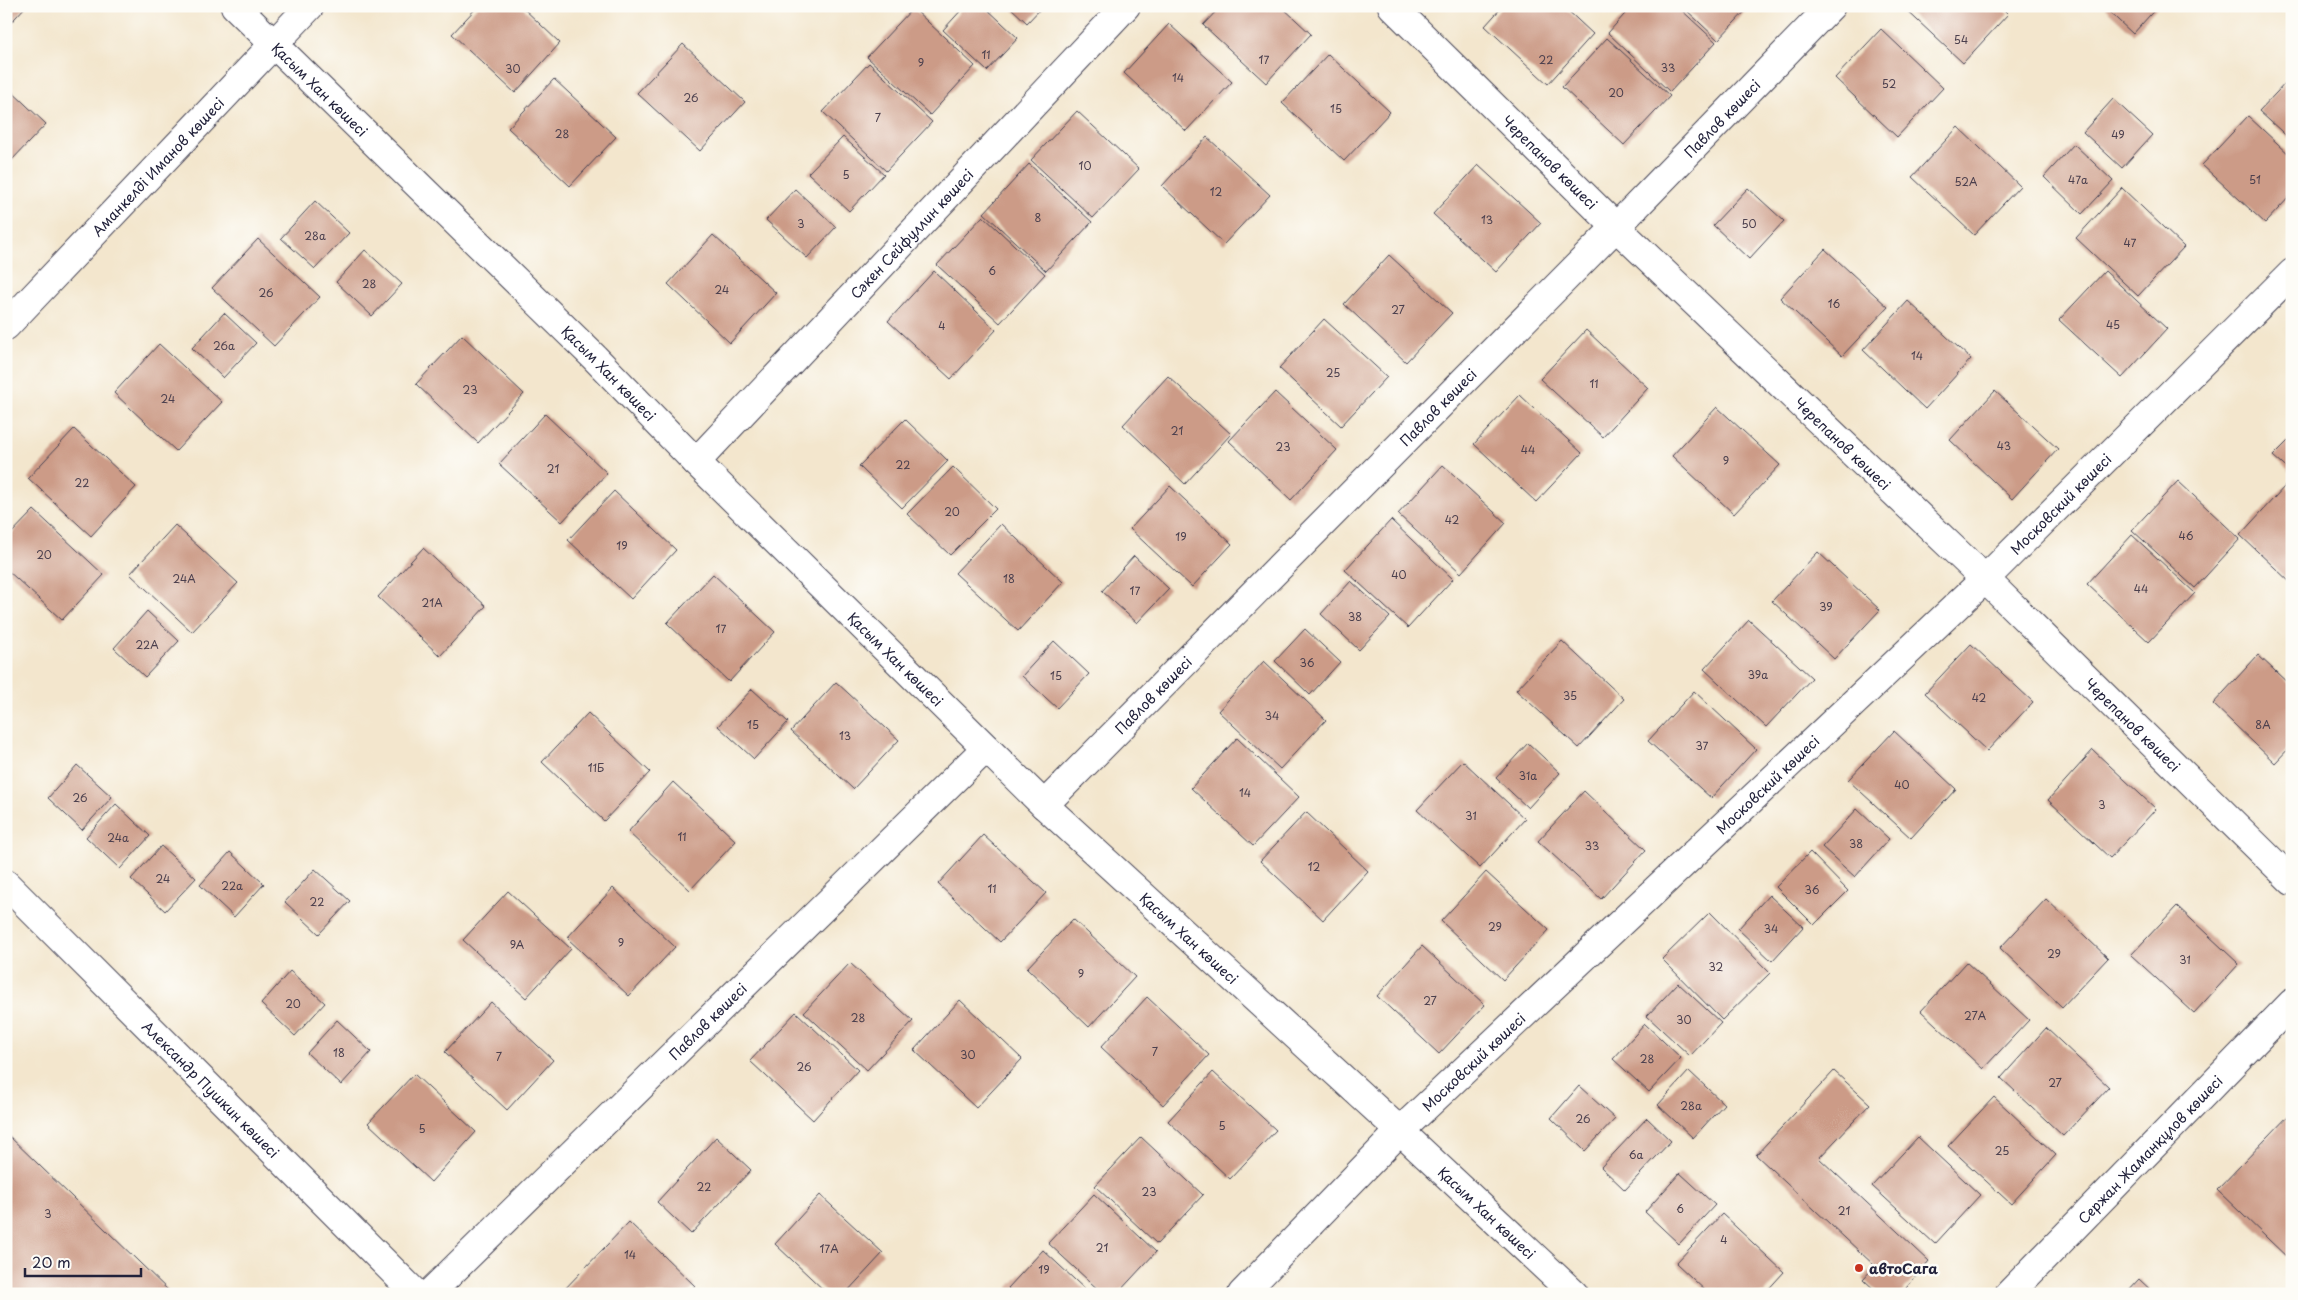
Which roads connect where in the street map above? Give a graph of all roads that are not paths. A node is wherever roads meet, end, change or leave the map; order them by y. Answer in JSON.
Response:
{"nodes":[{"id":1,"x":234,"y":6,"type":"edge"},
{"id":2,"x":310,"y":6,"type":"edge"},
{"id":3,"x":1126,"y":6,"type":"edge"},
{"id":4,"x":1392,"y":6,"type":"edge"},
{"id":5,"x":1831,"y":6,"type":"edge"},
{"id":6,"x":274,"y":43,"type":"junction"},
{"id":7,"x":1616,"y":227,"type":"junction"},
{"id":8,"x":2292,"y":273,"type":"edge"},
{"id":9,"x":6,"y":326,"type":"edge"},
{"id":10,"x":696,"y":462,"type":"junction"},
{"id":11,"x":1986,"y":579,"type":"junction"},
{"id":12,"x":986,"y":748,"type":"junction"},
{"id":13,"x":1044,"y":805,"type":"junction"},
{"id":14,"x":2292,"y":881,"type":"edge"},
{"id":15,"x":6,"y":884,"type":"edge"},
{"id":16,"x":2292,"y":1003,"type":"edge"},
{"id":17,"x":1400,"y":1131,"type":"junction"},
{"id":18,"x":416,"y":1294,"type":"edge"},
{"id":19,"x":429,"y":1294,"type":"edge"},
{"id":20,"x":1242,"y":1294,"type":"edge"},
{"id":21,"x":1574,"y":1294,"type":"edge"},
{"id":22,"x":2009,"y":1294,"type":"edge"}],
"edges":[{"from":1,"to":6,"type":"street","name":"Қасым Хан көшесі"},
{"from":2,"to":6,"type":"street","name":"Аманкелді Иманов көшесі"},
{"from":3,"to":10,"type":"street","name":"Сәкен Сейфуллин көшесі"},
{"from":4,"to":7,"type":"street","name":"Черепанов көшесі"},
{"from":5,"to":7,"type":"street","name":"Павлов көшесі"},
{"from":6,"to":9,"type":"street","name":"Аманкелді Иманов көшесі"},
{"from":6,"to":10,"type":"street","name":"Қасым Хан көшесі"},
{"from":7,"to":11,"type":"street","name":"Черепанов көшесі"},
{"from":7,"to":13,"type":"street","name":"Павлов көшесі"},
{"from":8,"to":11,"type":"street","name":"Московский көшесі"},
{"from":10,"to":12,"type":"street","name":"Қасым Хан көшесі"},
{"from":11,"to":14,"type":"street","name":"Черепанов көшесі"},
{"from":11,"to":17,"type":"street","name":"Московский көшесі"},
{"from":12,"to":13,"type":"street","name":"Қасым Хан көшесі"},
{"from":12,"to":19,"type":"street","name":"Павлов көшесі"},
{"from":13,"to":17,"type":"street","name":"Қасым Хан көшесі"},
{"from":15,"to":18,"type":"street","name":"Александр Пушкин көшесі"},
{"from":16,"to":22,"type":"street","name":"Сержан Жаманқұлов көшесі"},
{"from":17,"to":20,"type":"street","name":"Московский көшесі"},
{"from":17,"to":21,"type":"street","name":"Қасым Хан көшесі"}]}
